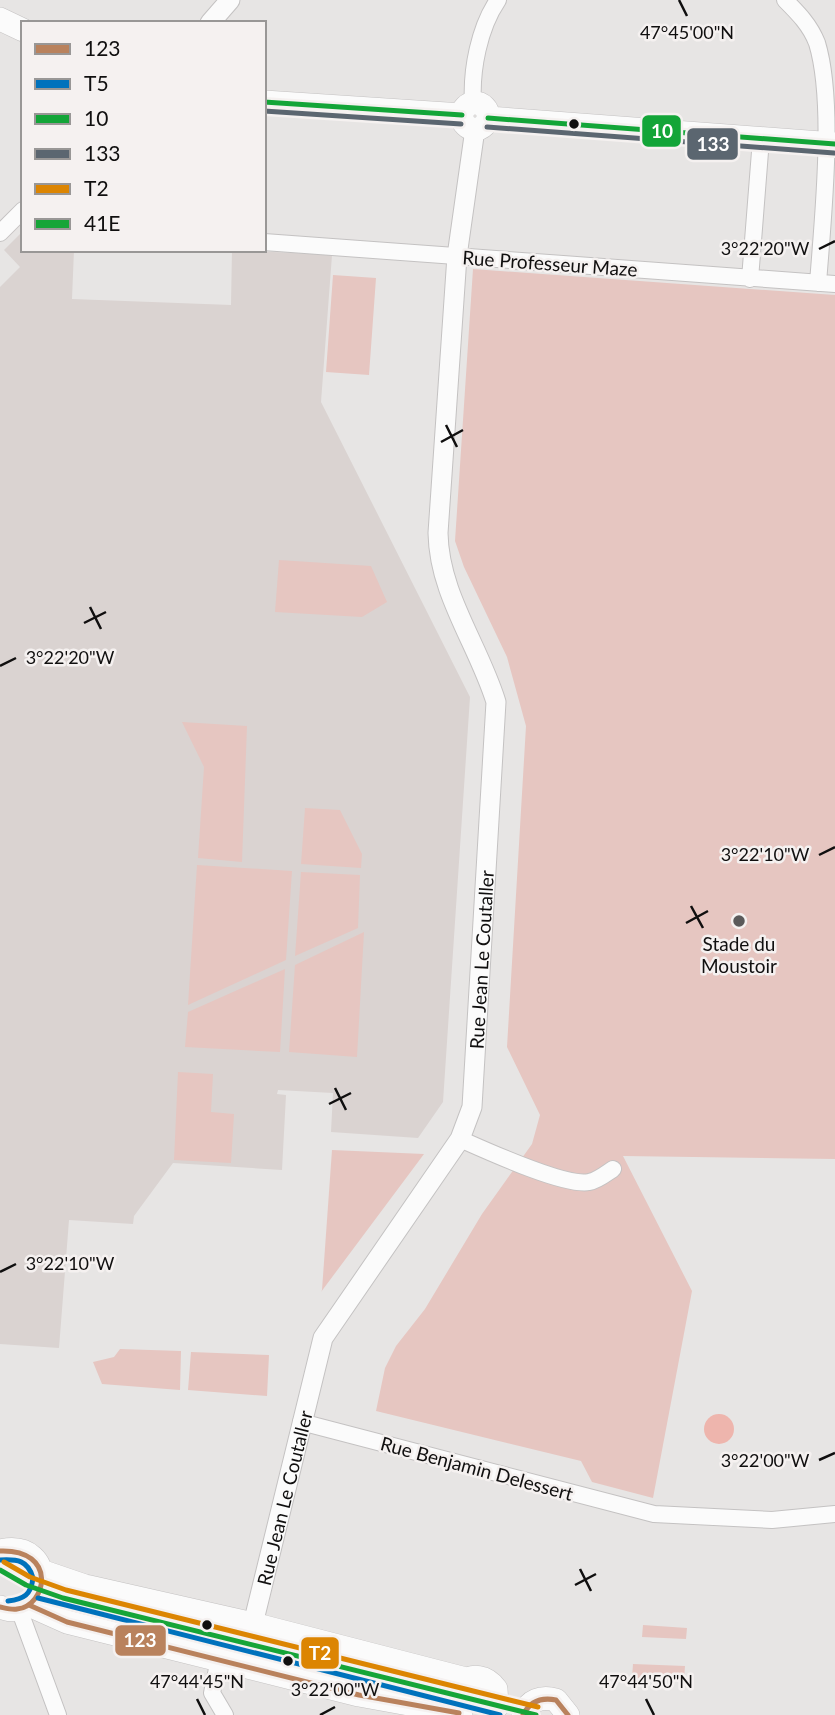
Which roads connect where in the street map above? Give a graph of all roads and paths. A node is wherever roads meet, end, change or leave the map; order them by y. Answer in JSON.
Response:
{"nodes":[{"id":1,"x":230,"y":0,"type":"edge"},
{"id":2,"x":498,"y":0,"type":"edge"},
{"id":3,"x":785,"y":0,"type":"edge"},
{"id":4,"x":0,"y":19,"type":"edge"},
{"id":5,"x":212,"y":21,"type":"edge"},
{"id":6,"x":21,"y":29,"type":"edge"},
{"id":7,"x":266,"y":102,"type":"edge"},
{"id":8,"x":474,"y":116,"type":"junction"},
{"id":9,"x":761,"y":139,"type":"junction"},
{"id":10,"x":832,"y":144,"type":"edge"},
{"id":11,"x":21,"y":213,"type":"edge"},
{"id":12,"x":1,"y":229,"type":"edge"},
{"id":13,"x":266,"y":242,"type":"edge"},
{"id":14,"x":457,"y":256,"type":"junction"},
{"id":15,"x":750,"y":279,"type":"junction"},
{"id":16,"x":818,"y":283,"type":"junction"},
{"id":17,"x":835,"y":284,"type":"edge"},
{"id":18,"x":460,"y":1139,"type":"junction"},
{"id":19,"x":613,"y":1169,"type":"dead end"},
{"id":20,"x":301,"y":1422,"type":"junction"},
{"id":21,"x":835,"y":1514,"type":"edge"},
{"id":22,"x":5,"y":1546,"type":"edge"},
{"id":23,"x":41,"y":1572,"type":"junction"},
{"id":24,"x":16,"y":1607,"type":"edge"},
{"id":25,"x":253,"y":1623,"type":"junction"},
{"id":26,"x":219,"y":1659,"type":"junction"},
{"id":27,"x":466,"y":1678,"type":"junction"},
{"id":28,"x":496,"y":1689,"type":"junction"},
{"id":29,"x":529,"y":1708,"type":"edge"},
{"id":30,"x":573,"y":1713,"type":"edge"},
{"id":31,"x":56,"y":1714,"type":"edge"},
{"id":32,"x":460,"y":1714,"type":"edge"},
{"id":33,"x":225,"y":1715,"type":"edge"},
{"id":34,"x":491,"y":1715,"type":"edge"}],
"edges":[{"from":1,"to":5,"type":"street"},
{"from":2,"to":8,"type":"street"},
{"from":3,"to":10,"type":"street"},
{"from":4,"to":6,"type":"main road"},
{"from":7,"to":8,"type":"main road"},
{"from":8,"to":9,"type":"main road"},
{"from":8,"to":14,"type":"street","name":"Rue Jean Le Coutaller"},
{"from":9,"to":10,"type":"main road"},
{"from":9,"to":15,"type":"street"},
{"from":10,"to":16,"type":"street"},
{"from":11,"to":12,"type":"street"},
{"from":13,"to":14,"type":"street","name":"Rue Professeur Maze"},
{"from":14,"to":15,"type":"street","name":"Rue Professeur Maze"},
{"from":14,"to":18,"type":"street","name":"Rue Jean Le Coutaller"},
{"from":15,"to":16,"type":"street","name":"Rue Professeur Maze"},
{"from":16,"to":17,"type":"street","name":"Rue Professeur Maze"},
{"from":18,"to":19,"type":"street"},
{"from":18,"to":20,"type":"street","name":"Rue Jean Le Coutaller"},
{"from":20,"to":21,"type":"street","name":"Rue Benjamin Delessert"},
{"from":20,"to":25,"type":"street","name":"Rue Jean Le Coutaller"},
{"from":22,"to":23,"type":"main road"},
{"from":23,"to":24,"type":"main road"},
{"from":23,"to":25,"type":"main road"},
{"from":24,"to":26,"type":"main road"},
{"from":24,"to":31,"type":"street"},
{"from":25,"to":27,"type":"main road"},
{"from":26,"to":32,"type":"main road"},
{"from":26,"to":33,"type":"street"},
{"from":27,"to":28,"type":"main road"},
{"from":27,"to":32,"type":"main road"},
{"from":28,"to":29,"type":"main road"},
{"from":28,"to":34,"type":"main road"},
{"from":29,"to":30,"type":"main road"}]}
